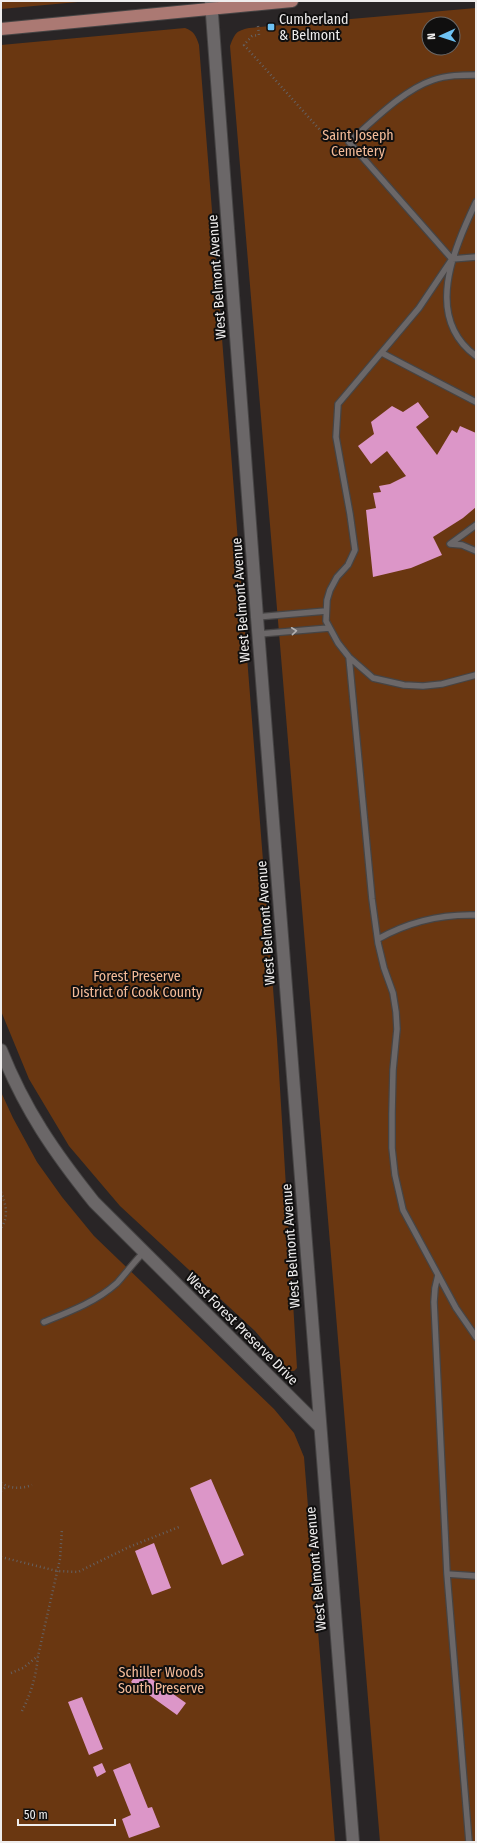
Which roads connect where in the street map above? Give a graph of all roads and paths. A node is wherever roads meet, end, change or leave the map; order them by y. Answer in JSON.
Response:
{"nodes":[{"id":1,"x":292,"y":1,"type":"edge"},
{"id":2,"x":211,"y":4,"type":"edge"},
{"id":3,"x":258,"y":26,"type":"dead end"},
{"id":4,"x":1,"y":29,"type":"edge"},
{"id":5,"x":476,"y":76,"type":"edge"},
{"id":6,"x":349,"y":142,"type":"junction"},
{"id":7,"x":476,"y":202,"type":"edge"},
{"id":8,"x":476,"y":258,"type":"edge"},
{"id":9,"x":452,"y":259,"type":"junction"},
{"id":10,"x":382,"y":353,"type":"junction"},
{"id":11,"x":476,"y":356,"type":"edge"},
{"id":12,"x":476,"y":402,"type":"edge"},
{"id":13,"x":476,"y":525,"type":"edge"},
{"id":14,"x":476,"y":551,"type":"edge"},
{"id":15,"x":326,"y":610,"type":"junction"},
{"id":16,"x":257,"y":617,"type":"junction"},
{"id":17,"x":329,"y":628,"type":"junction"},
{"id":18,"x":258,"y":634,"type":"junction"},
{"id":19,"x":349,"y":657,"type":"junction"},
{"id":20,"x":476,"y":675,"type":"edge"},
{"id":21,"x":476,"y":915,"type":"edge"},
{"id":22,"x":378,"y":938,"type":"junction"},
{"id":23,"x":1,"y":1050,"type":"edge"},
{"id":24,"x":1,"y":1192,"type":"edge"},
{"id":25,"x":1,"y":1228,"type":"edge"},
{"id":26,"x":143,"y":1252,"type":"junction"},
{"id":27,"x":438,"y":1275,"type":"junction"},
{"id":28,"x":44,"y":1322,"type":"dead end"},
{"id":29,"x":476,"y":1337,"type":"edge"},
{"id":30,"x":320,"y":1427,"type":"junction"},
{"id":31,"x":1,"y":1483,"type":"edge"},
{"id":32,"x":32,"y":1485,"type":"dead end"},
{"id":33,"x":6,"y":1486,"type":"junction"},
{"id":34,"x":1,"y":1491,"type":"edge"},
{"id":35,"x":179,"y":1527,"type":"dead end"},
{"id":36,"x":62,"y":1529,"type":"dead end"},
{"id":37,"x":1,"y":1556,"type":"edge"},
{"id":38,"x":57,"y":1571,"type":"junction"},
{"id":39,"x":447,"y":1574,"type":"junction"},
{"id":40,"x":476,"y":1576,"type":"edge"},
{"id":41,"x":38,"y":1656,"type":"junction"},
{"id":42,"x":12,"y":1672,"type":"dead end"},
{"id":43,"x":22,"y":1711,"type":"dead end"},
{"id":44,"x":353,"y":1842,"type":"edge"},
{"id":45,"x":469,"y":1842,"type":"edge"}],
"edges":[{"from":1,"to":2,"type":"main road"},
{"from":2,"to":4,"type":"main road"},
{"from":2,"to":16,"type":"main road","name":"West Belmont Avenue"},
{"from":3,"to":6,"type":"path"},
{"from":5,"to":6,"type":"lane"},
{"from":6,"to":9,"type":"lane"},
{"from":7,"to":9,"type":"lane"},
{"from":8,"to":9,"type":"lane"},
{"from":9,"to":10,"type":"lane"},
{"from":9,"to":11,"type":"lane"},
{"from":10,"to":12,"type":"lane"},
{"from":10,"to":15,"type":"lane"},
{"from":13,"to":14,"type":"lane"},
{"from":15,"to":16,"type":"lane"},
{"from":15,"to":17,"type":"lane"},
{"from":16,"to":18,"type":"main road","name":"West Belmont Avenue"},
{"from":18,"to":17,"type":"lane","one_way":true},
{"from":17,"to":19,"type":"lane"},
{"from":18,"to":30,"type":"main road","name":"West Belmont Avenue"},
{"from":19,"to":20,"type":"lane"},
{"from":19,"to":22,"type":"lane"},
{"from":21,"to":22,"type":"lane"},
{"from":22,"to":27,"type":"lane"},
{"from":23,"to":26,"type":"main road","name":"West Forest Preserve Drive"},
{"from":24,"to":25,"type":"path"},
{"from":26,"to":28,"type":"lane"},
{"from":26,"to":30,"type":"main road","name":"West Forest Preserve Drive"},
{"from":27,"to":29,"type":"lane"},
{"from":27,"to":39,"type":"lane"},
{"from":30,"to":44,"type":"main road","name":"West Belmont Avenue"},
{"from":31,"to":33,"type":"path"},
{"from":32,"to":33,"type":"path"},
{"from":33,"to":34,"type":"path"},
{"from":35,"to":38,"type":"path"},
{"from":36,"to":38,"type":"path"},
{"from":37,"to":38,"type":"path"},
{"from":38,"to":41,"type":"path"},
{"from":39,"to":40,"type":"lane"},
{"from":39,"to":45,"type":"lane"},
{"from":41,"to":42,"type":"path"},
{"from":41,"to":43,"type":"path"}]}
